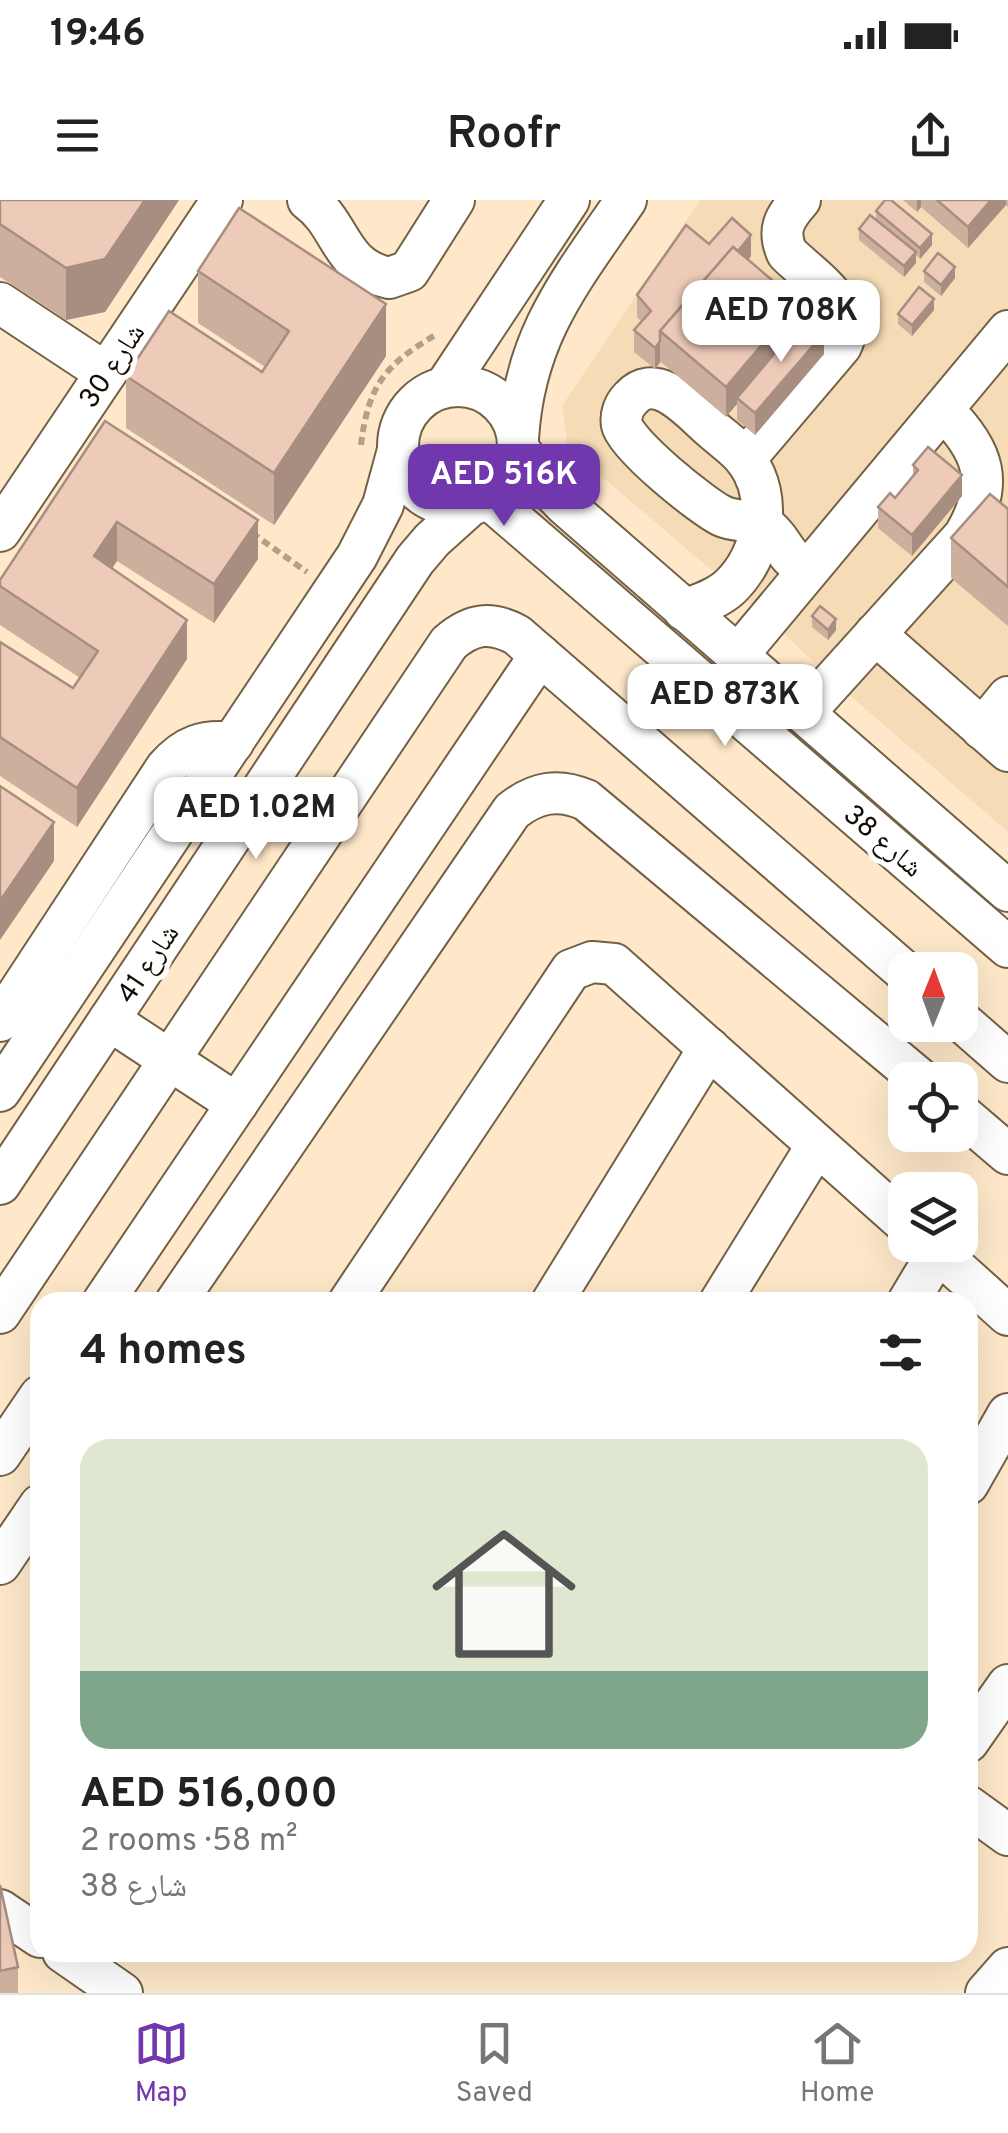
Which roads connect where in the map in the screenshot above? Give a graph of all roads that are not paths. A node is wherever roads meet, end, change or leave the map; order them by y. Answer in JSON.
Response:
{"nodes":[{"id":1,"x":222,"y":200,"type":"edge"},
{"id":2,"x":454,"y":200,"type":"edge"},
{"id":3,"x":569,"y":200,"type":"edge"},
{"id":4,"x":626,"y":200,"type":"edge"},
{"id":5,"x":800,"y":200,"type":"edge"},
{"id":6,"x":327,"y":207,"type":"edge"},
{"id":7,"x":0,"y":303,"type":"edge"},
{"id":8,"x":1008,"y":331,"type":"edge"},
{"id":9,"x":106,"y":374,"type":"junction"},
{"id":10,"x":445,"y":387,"type":"junction"},
{"id":11,"x":943,"y":410,"type":"junction"},
{"id":12,"x":1008,"y":435,"type":"edge"},
{"id":13,"x":518,"y":444,"type":"junction"},
{"id":14,"x":398,"y":450,"type":"junction"},
{"id":15,"x":745,"y":458,"type":"junction"},
{"id":16,"x":995,"y":478,"type":"edge"},
{"id":17,"x":480,"y":501,"type":"junction"},
{"id":18,"x":762,"y":524,"type":"junction"},
{"id":19,"x":0,"y":531,"type":"edge"},
{"id":20,"x":808,"y":569,"type":"junction"},
{"id":21,"x":684,"y":610,"type":"junction"},
{"id":22,"x":875,"y":634,"type":"junction"},
{"id":23,"x":540,"y":655,"type":"junction"},
{"id":24,"x":737,"y":656,"type":"junction"},
{"id":25,"x":1008,"y":697,"type":"edge"},
{"id":26,"x":804,"y":714,"type":"junction"},
{"id":27,"x":995,"y":740,"type":"edge"},
{"id":28,"x":233,"y":743,"type":"junction"},
{"id":29,"x":1008,"y":891,"type":"edge"},
{"id":30,"x":1008,"y":947,"type":"edge"},
{"id":31,"x":888,"y":957,"type":"edge"},
{"id":32,"x":109,"y":1020,"type":"junction"},
{"id":33,"x":0,"y":1021,"type":"edge"},
{"id":34,"x":978,"y":1036,"type":"edge"},
{"id":35,"x":708,"y":1048,"type":"junction"},
{"id":36,"x":170,"y":1060,"type":"junction"},
{"id":37,"x":899,"y":1062,"type":"edge"},
{"id":38,"x":1008,"y":1062,"type":"edge"},
{"id":39,"x":0,"y":1091,"type":"edge"},
{"id":40,"x":237,"y":1104,"type":"junction"},
{"id":41,"x":978,"y":1128,"type":"edge"},
{"id":42,"x":818,"y":1145,"type":"junction"},
{"id":43,"x":1008,"y":1154,"type":"edge"},
{"id":44,"x":0,"y":1184,"type":"edge"},
{"id":45,"x":888,"y":1208,"type":"edge"},
{"id":46,"x":928,"y":1262,"type":"edge"},
{"id":47,"x":949,"y":1262,"type":"edge"},
{"id":48,"x":110,"y":1292,"type":"edge"},
{"id":49,"x":183,"y":1292,"type":"edge"},
{"id":50,"x":356,"y":1292,"type":"edge"},
{"id":51,"x":558,"y":1292,"type":"edge"},
{"id":52,"x":726,"y":1292,"type":"edge"},
{"id":53,"x":913,"y":1292,"type":"edge"},
{"id":54,"x":0,"y":1312,"type":"edge"},
{"id":55,"x":1008,"y":1315,"type":"edge"},
{"id":56,"x":30,"y":1411,"type":"edge"},
{"id":57,"x":1008,"y":1414,"type":"edge"},
{"id":58,"x":0,"y":1455,"type":"edge"},
{"id":59,"x":978,"y":1466,"type":"edge"},
{"id":60,"x":30,"y":1520,"type":"edge"},
{"id":61,"x":0,"y":1564,"type":"edge"},
{"id":62,"x":1008,"y":1685,"type":"edge"},
{"id":63,"x":978,"y":1728,"type":"edge"},
{"id":64,"x":978,"y":1813,"type":"edge"},
{"id":65,"x":1008,"y":1835,"type":"edge"},
{"id":66,"x":0,"y":1910,"type":"edge"},
{"id":67,"x":30,"y":1930,"type":"edge"},
{"id":68,"x":77,"y":1962,"type":"edge"},
{"id":69,"x":1008,"y":1968,"type":"edge"},
{"id":70,"x":122,"y":1993,"type":"edge"},
{"id":71,"x":986,"y":1993,"type":"edge"}],
"edges":[{"from":1,"to":9,"type":"street","name":"شارع 30"},
{"from":2,"to":6,"type":"street"},
{"from":3,"to":10,"type":"street"},
{"from":4,"to":13,"type":"street"},
{"from":5,"to":15,"type":"street"},
{"from":7,"to":9,"type":"street"},
{"from":8,"to":11,"type":"street"},
{"from":9,"to":19,"type":"street","name":"شارع 30"},
{"from":10,"to":13,"type":"street"},
{"from":10,"to":14,"type":"street"},
{"from":11,"to":16,"type":"street"},
{"from":11,"to":20,"type":"street"},
{"from":12,"to":16,"type":"street"},
{"from":13,"to":17,"type":"street"},
{"from":13,"to":21,"type":"street","name":"شارع 38"},
{"from":14,"to":17,"type":"street"},
{"from":14,"to":28,"type":"street","name":"شارع 41"},
{"from":15,"to":18,"type":"street"},
{"from":15,"to":18,"type":"street"},
{"from":16,"to":22,"type":"street"},
{"from":17,"to":30,"type":"street","name":"شارع 38"},
{"from":17,"to":32,"type":"street","name":"شارع 41"},
{"from":18,"to":20,"type":"street"},
{"from":18,"to":21,"type":"street"},
{"from":20,"to":24,"type":"street"},
{"from":21,"to":24,"type":"street","name":"شارع 38"},
{"from":22,"to":26,"type":"street"},
{"from":22,"to":27,"type":"street"},
{"from":23,"to":31,"type":"street"},
{"from":23,"to":36,"type":"street"},
{"from":23,"to":40,"type":"street"},
{"from":24,"to":26,"type":"street","name":"شارع 38"},
{"from":25,"to":27,"type":"street"},
{"from":26,"to":29,"type":"street","name":"شارع 38"},
{"from":28,"to":33,"type":"street"},
{"from":28,"to":39,"type":"street","name":"شارع 41"},
{"from":32,"to":36,"type":"street"},
{"from":32,"to":44,"type":"street","name":"شارع 41"},
{"from":34,"to":38,"type":"street"},
{"from":35,"to":42,"type":"street"},
{"from":35,"to":50,"type":"street"},
{"from":35,"to":51,"type":"street"},
{"from":36,"to":40,"type":"street"},
{"from":36,"to":54,"type":"street"},
{"from":37,"to":49,"type":"street"},
{"from":40,"to":48,"type":"street"},
{"from":41,"to":43,"type":"street"},
{"from":42,"to":45,"type":"street"},
{"from":42,"to":52,"type":"street"},
{"from":46,"to":53,"type":"street"},
{"from":47,"to":55,"type":"street"},
{"from":56,"to":58,"type":"street"},
{"from":57,"to":59,"type":"street"},
{"from":60,"to":61,"type":"street"},
{"from":62,"to":63,"type":"street"},
{"from":64,"to":65,"type":"street"},
{"from":66,"to":67,"type":"street"},
{"from":68,"to":70,"type":"street"},
{"from":69,"to":71,"type":"street"}]}
